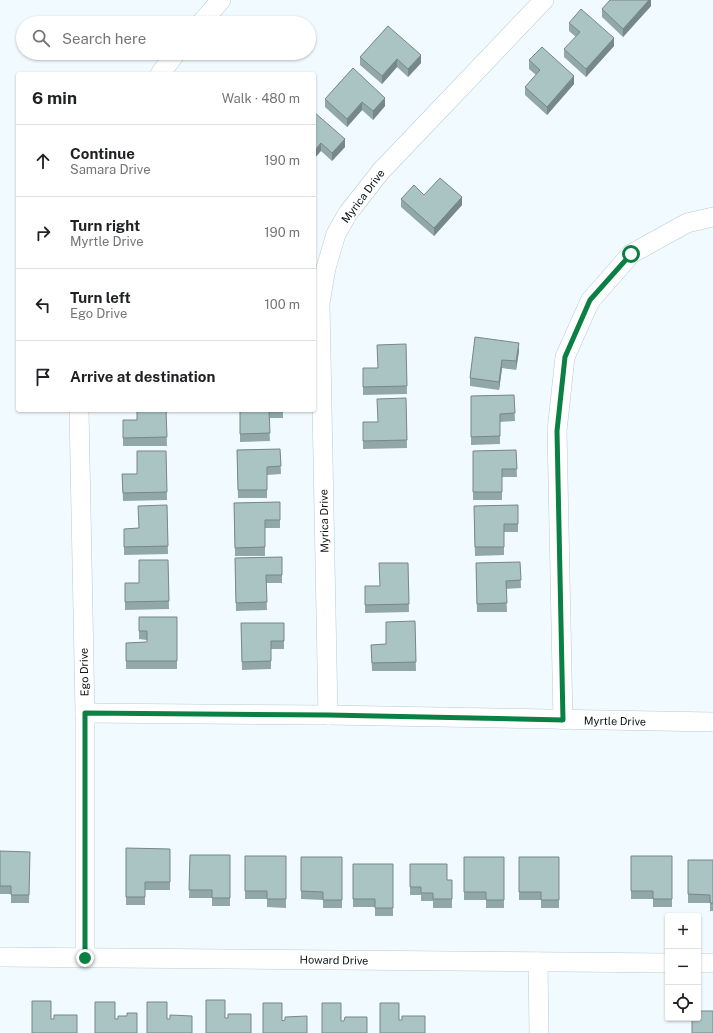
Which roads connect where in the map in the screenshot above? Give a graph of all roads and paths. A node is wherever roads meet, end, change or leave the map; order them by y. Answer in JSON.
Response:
{"nodes":[{"id":1,"x":221,"y":0,"type":"edge"},
{"id":2,"x":544,"y":0,"type":"edge"},
{"id":3,"x":207,"y":16,"type":"edge"},
{"id":4,"x":171,"y":60,"type":"edge"},
{"id":5,"x":162,"y":72,"type":"edge"},
{"id":6,"x":713,"y":217,"type":"edge"},
{"id":7,"x":80,"y":412,"type":"edge"},
{"id":8,"x":85,"y":713,"type":"junction"},
{"id":9,"x":328,"y":715,"type":"junction"},
{"id":10,"x":563,"y":720,"type":"junction"},
{"id":11,"x":713,"y":722,"type":"edge"},
{"id":12,"x":0,"y":957,"type":"edge"},
{"id":13,"x":85,"y":958,"type":"junction"},
{"id":14,"x":538,"y":962,"type":"junction"},
{"id":15,"x":665,"y":963,"type":"edge"},
{"id":16,"x":701,"y":963,"type":"edge"},
{"id":17,"x":713,"y":963,"type":"edge"},
{"id":18,"x":539,"y":1033,"type":"edge"}],
"edges":[{"from":1,"to":3,"type":"street"},
{"from":2,"to":9,"type":"street","name":"Myrica Drive"},
{"from":4,"to":5,"type":"street"},
{"from":6,"to":10,"type":"street"},
{"from":7,"to":8,"type":"street","name":"Ego Drive"},
{"from":8,"to":9,"type":"street","name":"Myrtle Drive"},
{"from":8,"to":13,"type":"street","name":"Ego Drive"},
{"from":9,"to":10,"type":"street","name":"Myrtle Drive"},
{"from":10,"to":11,"type":"street","name":"Myrtle Drive"},
{"from":12,"to":13,"type":"street","name":"Howard Drive"},
{"from":13,"to":14,"type":"street","name":"Howard Drive"},
{"from":14,"to":15,"type":"street","name":"Howard Drive"},
{"from":14,"to":18,"type":"street"},
{"from":16,"to":17,"type":"street"}]}
